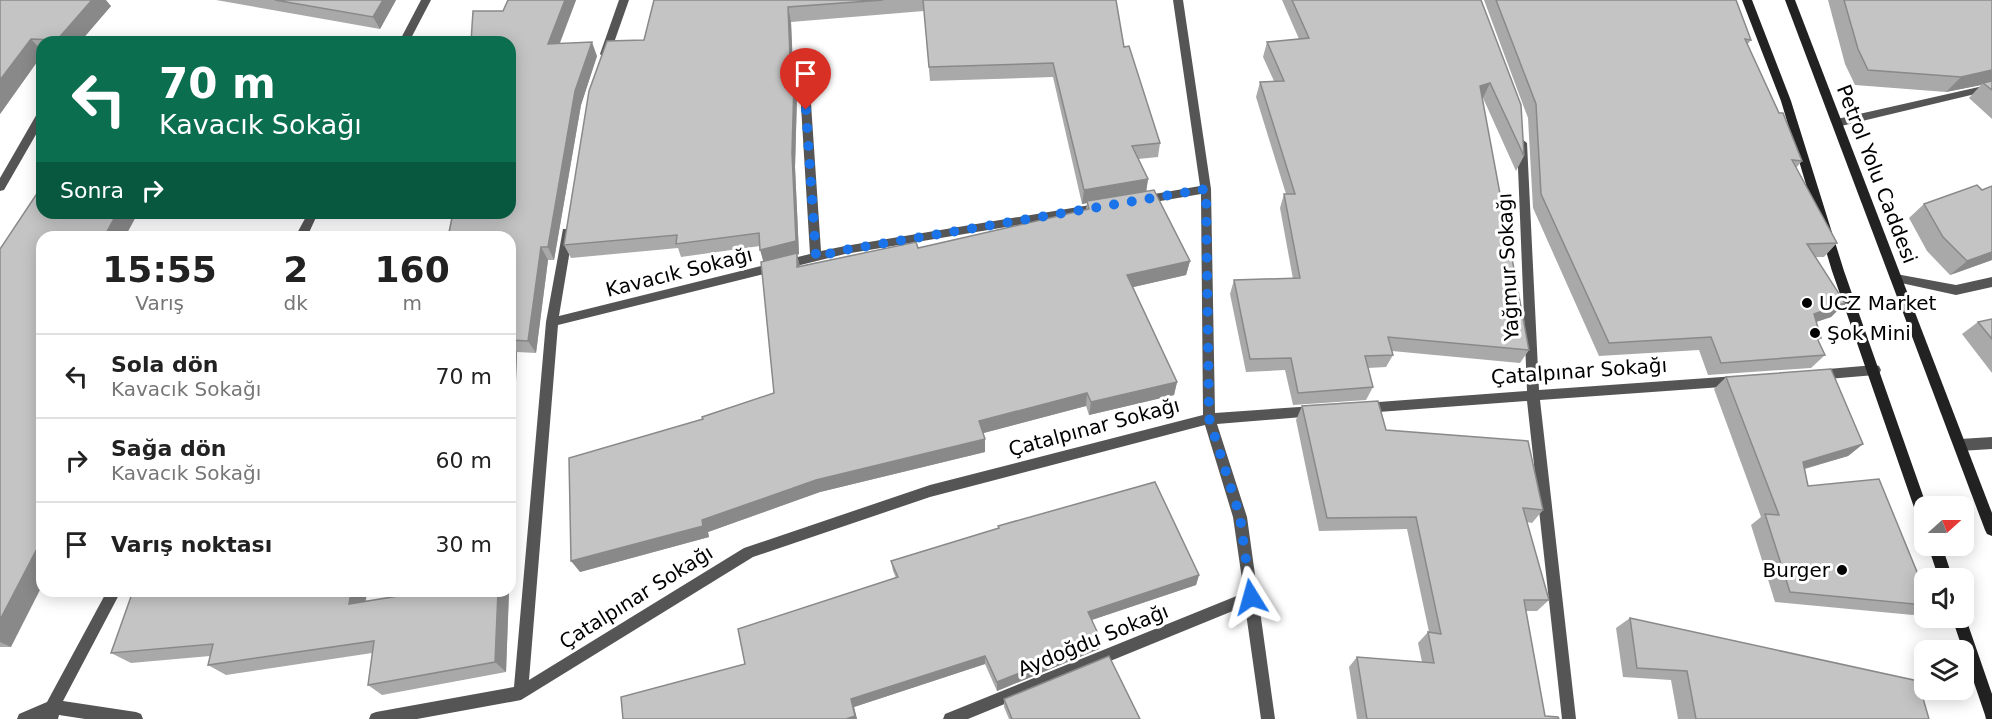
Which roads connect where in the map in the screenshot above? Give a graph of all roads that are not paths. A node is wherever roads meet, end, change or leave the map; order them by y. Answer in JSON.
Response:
{"nodes":[{"id":1,"x":426,"y":0,"type":"edge"},
{"id":2,"x":624,"y":0,"type":"edge"},
{"id":3,"x":1178,"y":0,"type":"edge"},
{"id":4,"x":1747,"y":0,"type":"edge"},
{"id":5,"x":1790,"y":0,"type":"edge"},
{"id":6,"x":407,"y":36,"type":"edge"},
{"id":7,"x":602,"y":63,"type":"edge"},
{"id":8,"x":1992,"y":87,"type":"edge"},
{"id":9,"x":805,"y":89,"type":"dead end"},
{"id":10,"x":1837,"y":123,"type":"junction"},
{"id":11,"x":36,"y":126,"type":"edge"},
{"id":12,"x":1521,"y":130,"type":"edge"},
{"id":13,"x":0,"y":187,"type":"edge"},
{"id":14,"x":1206,"y":189,"type":"junction"},
{"id":15,"x":1136,"y":201,"type":"edge"},
{"id":16,"x":1113,"y":205,"type":"edge"},
{"id":17,"x":569,"y":220,"type":"edge"},
{"id":18,"x":816,"y":257,"type":"junction"},
{"id":19,"x":1896,"y":278,"type":"junction"},
{"id":20,"x":1992,"y":282,"type":"edge"},
{"id":21,"x":552,"y":322,"type":"junction"},
{"id":22,"x":1875,"y":370,"type":"junction"},
{"id":23,"x":1804,"y":375,"type":"edge"},
{"id":24,"x":1746,"y":380,"type":"edge"},
{"id":25,"x":1533,"y":396,"type":"junction"},
{"id":26,"x":1348,"y":409,"type":"edge"},
{"id":27,"x":1325,"y":410,"type":"edge"},
{"id":28,"x":1209,"y":418,"type":"junction"},
{"id":29,"x":1992,"y":443,"type":"edge"},
{"id":30,"x":1960,"y":445,"type":"junction"},
{"id":31,"x":1917,"y":496,"type":"edge"},
{"id":32,"x":1992,"y":530,"type":"edge"},
{"id":33,"x":111,"y":597,"type":"edge"},
{"id":34,"x":1251,"y":597,"type":"junction"},
{"id":35,"x":1962,"y":628,"type":"edge"},
{"id":36,"x":521,"y":693,"type":"junction"},
{"id":37,"x":52,"y":713,"type":"edge"},
{"id":38,"x":1992,"y":715,"type":"edge"},
{"id":39,"x":24,"y":719,"type":"edge"},
{"id":40,"x":136,"y":719,"type":"edge"},
{"id":41,"x":376,"y":719,"type":"edge"},
{"id":42,"x":950,"y":719,"type":"edge"},
{"id":43,"x":1268,"y":719,"type":"edge"},
{"id":44,"x":1569,"y":719,"type":"edge"}],
"edges":[{"from":1,"to":6,"type":"street"},
{"from":2,"to":7,"type":"street"},
{"from":3,"to":14,"type":"street"},
{"from":4,"to":22,"type":"main road"},
{"from":5,"to":10,"type":"main road","name":"Petrol Yolu Caddesi"},
{"from":8,"to":10,"type":"street"},
{"from":9,"to":18,"type":"street"},
{"from":10,"to":19,"type":"main road","name":"Petrol Yolu Caddesi"},
{"from":11,"to":13,"type":"street"},
{"from":12,"to":25,"type":"street","name":"Yağmur Sokağı"},
{"from":14,"to":15,"type":"street"},
{"from":14,"to":28,"type":"street"},
{"from":16,"to":18,"type":"street","name":"Kavacık Sokağı"},
{"from":17,"to":21,"type":"street"},
{"from":18,"to":21,"type":"street","name":"Kavacık Sokağı"},
{"from":19,"to":20,"type":"street"},
{"from":19,"to":30,"type":"main road","name":"Petrol Yolu Caddesi"},
{"from":21,"to":36,"type":"street"},
{"from":22,"to":23,"type":"street"},
{"from":22,"to":31,"type":"main road"},
{"from":24,"to":25,"type":"street","name":"Çatalpınar Sokağı"},
{"from":25,"to":26,"type":"street","name":"Çatalpınar Sokağı"},
{"from":25,"to":44,"type":"street","name":"Yağmur Sokağı"},
{"from":27,"to":28,"type":"street","name":"Çatalpınar Sokağı"},
{"from":28,"to":34,"type":"street"},
{"from":28,"to":36,"type":"street","name":"Çatalpınar Sokağı"},
{"from":29,"to":30,"type":"street"},
{"from":30,"to":32,"type":"main road","name":"Petrol Yolu Caddesi"},
{"from":33,"to":37,"type":"street"},
{"from":34,"to":42,"type":"street","name":"Aydoğdu Sokağı"},
{"from":34,"to":43,"type":"street"},
{"from":35,"to":38,"type":"main road"},
{"from":36,"to":41,"type":"street","name":"Çatalpınar Sokağı"},
{"from":37,"to":39,"type":"street"},
{"from":37,"to":40,"type":"street"}]}
